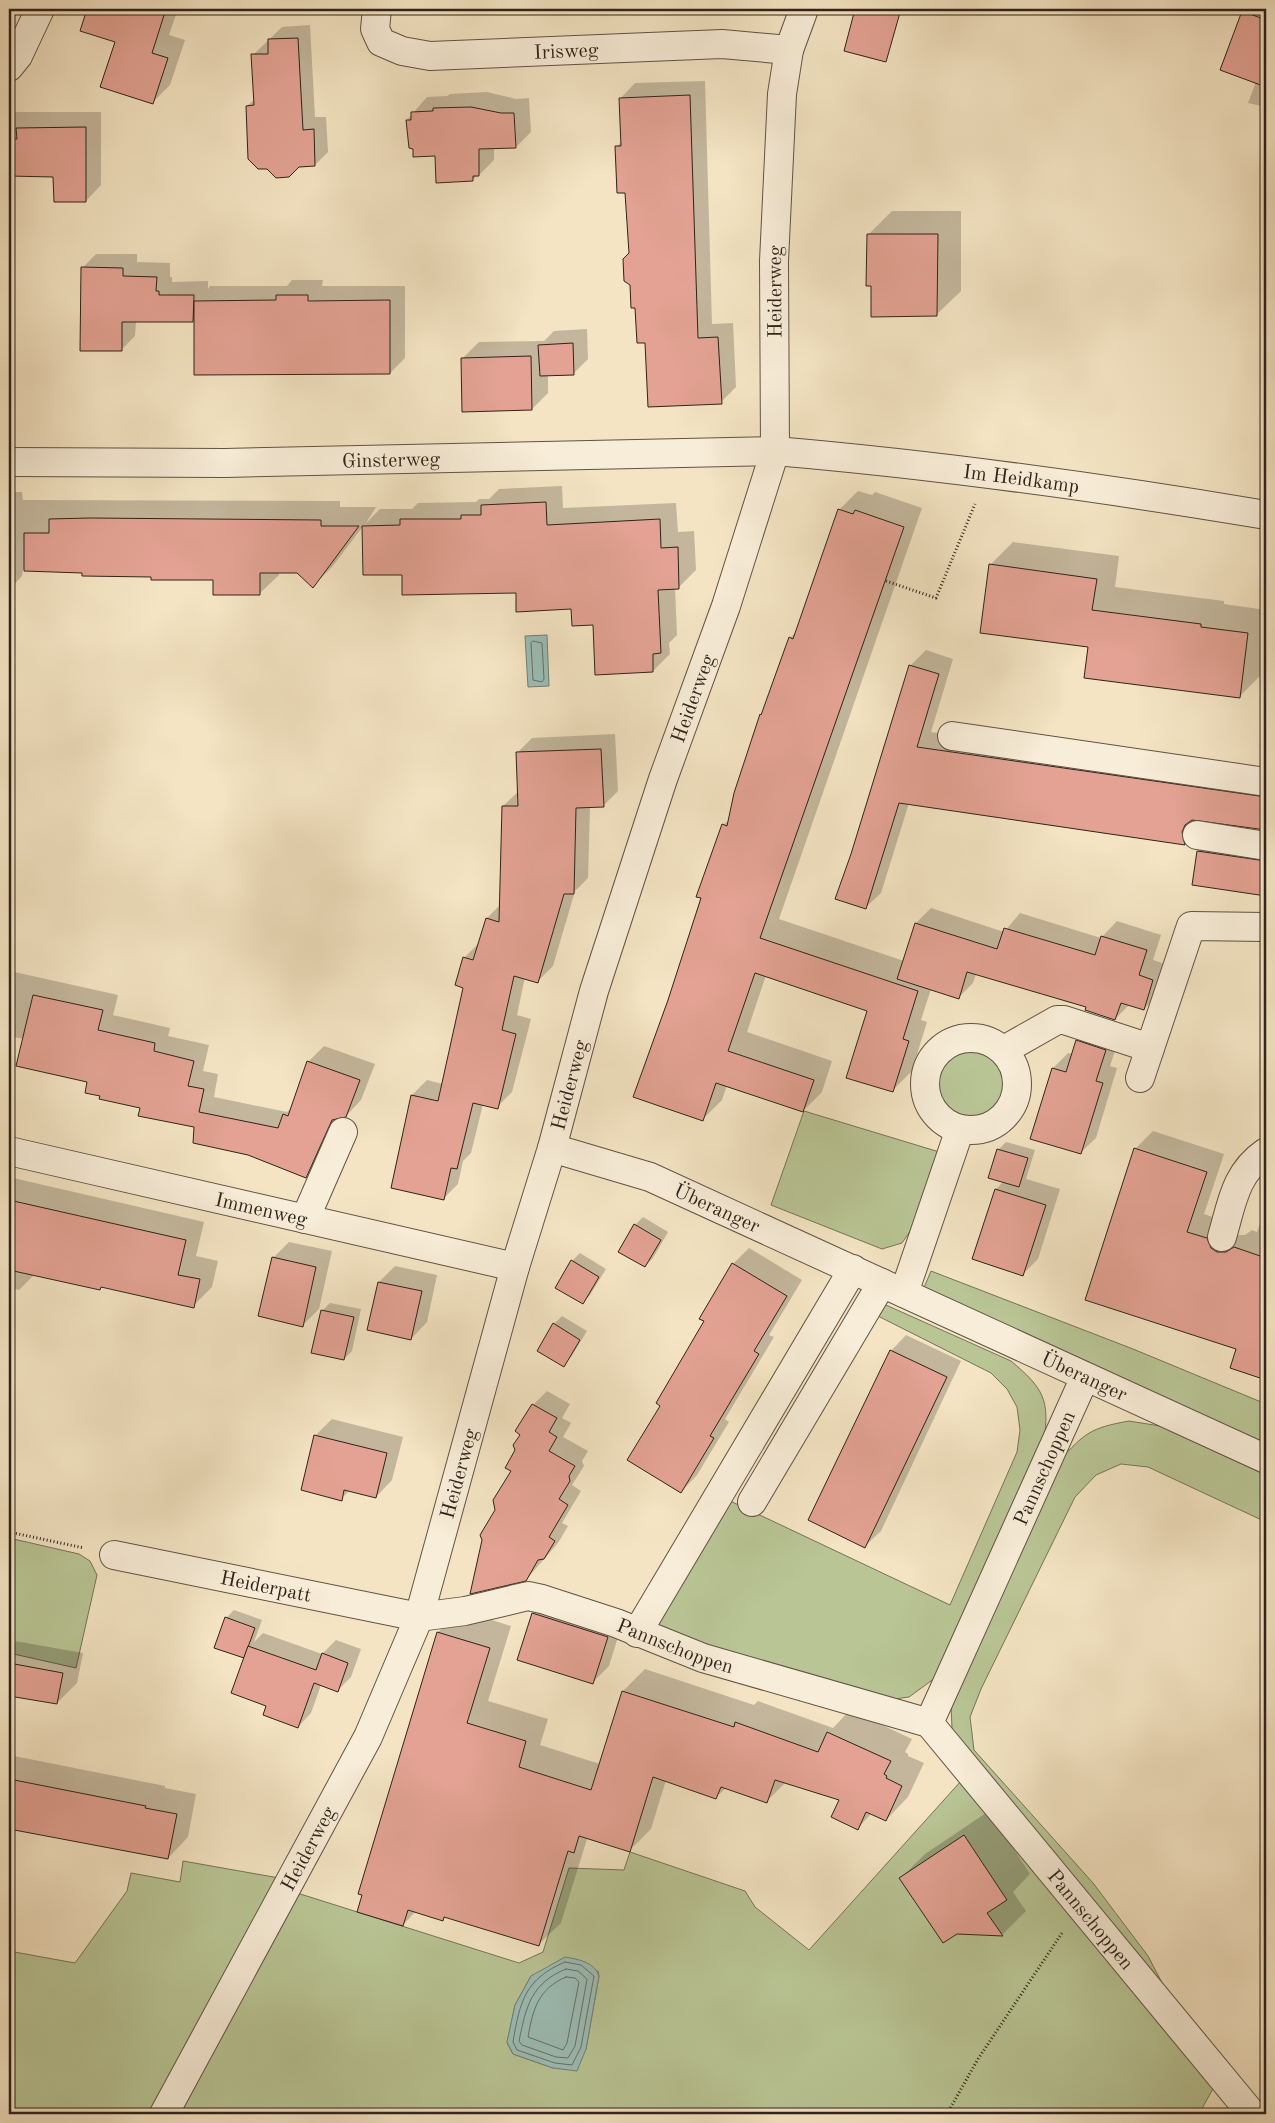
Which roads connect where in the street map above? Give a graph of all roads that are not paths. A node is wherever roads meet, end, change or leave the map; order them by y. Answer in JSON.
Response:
{"nodes":[{"id":1,"x":40,"y":9,"type":"edge"},
{"id":2,"x":377,"y":9,"type":"edge"},
{"id":3,"x":804,"y":9,"type":"edge"},
{"id":4,"x":790,"y":50,"type":"junction"},
{"id":5,"x":9,"y":67,"type":"edge"},
{"id":6,"x":775,"y":451,"type":"junction"},
{"id":7,"x":9,"y":462,"type":"edge"},
{"id":8,"x":1266,"y":516,"type":"edge"},
{"id":9,"x":952,"y":736,"type":"dead end"},
{"id":10,"x":1266,"y":782,"type":"edge"},
{"id":11,"x":1198,"y":836,"type":"dead end"},
{"id":12,"x":1266,"y":846,"type":"edge"},
{"id":13,"x":1266,"y":927,"type":"edge"},
{"id":14,"x":1150,"y":1048,"type":"junction"},
{"id":15,"x":1004,"y":1050,"type":"junction"},
{"id":16,"x":1140,"y":1078,"type":"dead end"},
{"id":17,"x":960,"y":1129,"type":"junction"},
{"id":18,"x":343,"y":1132,"type":"dead end"},
{"id":19,"x":552,"y":1148,"type":"junction"},
{"id":20,"x":9,"y":1151,"type":"edge"},
{"id":21,"x":1266,"y":1152,"type":"edge"},
{"id":22,"x":305,"y":1219,"type":"junction"},
{"id":23,"x":1222,"y":1237,"type":"dead end"},
{"id":24,"x":514,"y":1267,"type":"junction"},
{"id":25,"x":853,"y":1270,"type":"junction"},
{"id":26,"x":893,"y":1288,"type":"junction"},
{"id":27,"x":1085,"y":1376,"type":"junction"},
{"id":28,"x":1266,"y":1459,"type":"edge"},
{"id":29,"x":752,"y":1502,"type":"dead end"},
{"id":30,"x":114,"y":1555,"type":"road end"},
{"id":31,"x":419,"y":1617,"type":"junction"},
{"id":32,"x":637,"y":1632,"type":"junction"},
{"id":33,"x":929,"y":1723,"type":"junction"},
{"id":34,"x":164,"y":2114,"type":"edge"},
{"id":35,"x":1252,"y":2114,"type":"edge"}],
"edges":[{"from":1,"to":5,"type":"street"},
{"from":2,"to":4,"type":"street","name":"Irisweg"},
{"from":3,"to":4,"type":"street","name":"Heiderweg"},
{"from":4,"to":6,"type":"street","name":"Heiderweg"},
{"from":6,"to":7,"type":"street","name":"Ginsterweg"},
{"from":6,"to":8,"type":"street","name":"Im Heidkamp"},
{"from":6,"to":19,"type":"street","name":"Heiderweg"},
{"from":9,"to":10,"type":"street"},
{"from":11,"to":12,"type":"street"},
{"from":13,"to":14,"type":"street"},
{"from":14,"to":15,"type":"street"},
{"from":14,"to":16,"type":"street"},
{"from":15,"to":17,"type":"street"},
{"from":15,"to":17,"type":"street"},
{"from":17,"to":26,"type":"street"},
{"from":18,"to":22,"type":"street"},
{"from":19,"to":24,"type":"street","name":"Heiderweg"},
{"from":19,"to":25,"type":"street","name":"Überanger"},
{"from":20,"to":22,"type":"street","name":"Immenweg"},
{"from":21,"to":23,"type":"street"},
{"from":22,"to":24,"type":"street","name":"Immenweg"},
{"from":24,"to":31,"type":"street","name":"Heiderweg"},
{"from":25,"to":26,"type":"street","name":"Überanger"},
{"from":25,"to":32,"type":"street"},
{"from":26,"to":27,"type":"street","name":"Überanger"},
{"from":26,"to":29,"type":"street"},
{"from":27,"to":28,"type":"street","name":"Überanger"},
{"from":27,"to":33,"type":"street","name":"Pannschoppen"},
{"from":30,"to":31,"type":"street","name":"Heiderpatt"},
{"from":31,"to":32,"type":"street","name":"Pannschoppen"},
{"from":31,"to":34,"type":"street","name":"Heiderweg"},
{"from":32,"to":33,"type":"street","name":"Pannschoppen"},
{"from":33,"to":35,"type":"street","name":"Pannschoppen"}]}
